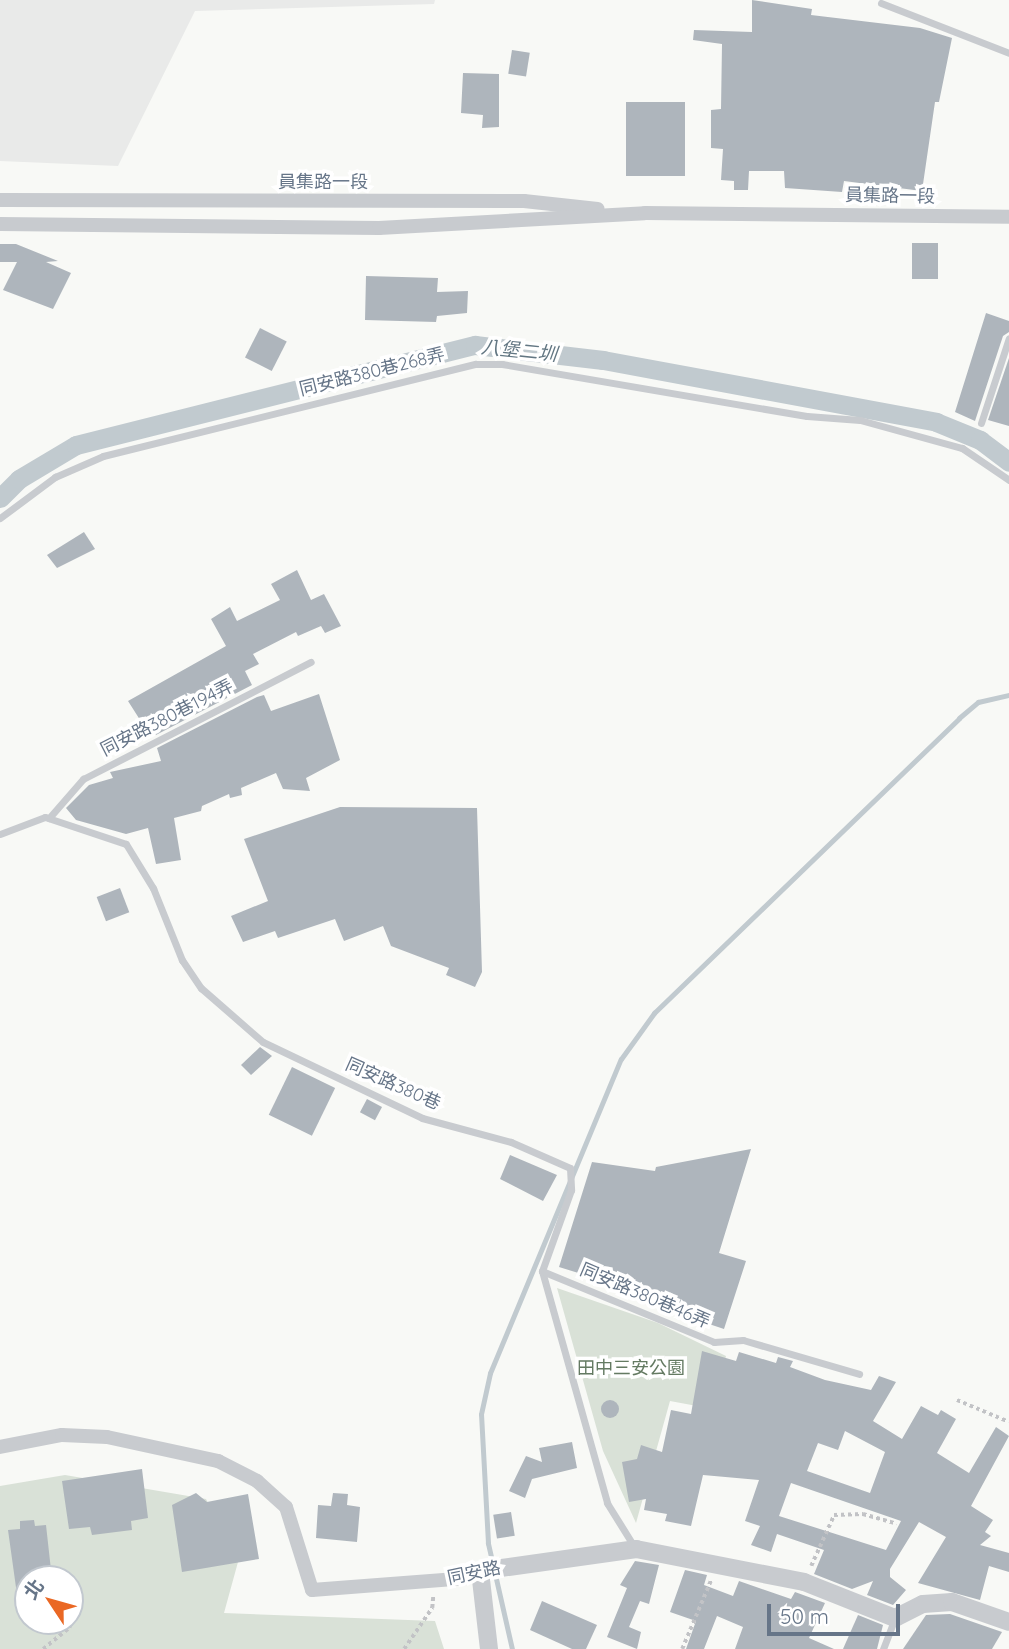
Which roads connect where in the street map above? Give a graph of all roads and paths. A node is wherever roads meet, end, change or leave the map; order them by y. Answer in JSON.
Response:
{"nodes":[{"id":1,"x":881,"y":3,"type":"dead end"},
{"id":2,"x":1009,"y":53,"type":"edge"},
{"id":3,"x":0,"y":200,"type":"edge"},
{"id":4,"x":645,"y":213,"type":"junction"},
{"id":5,"x":1009,"y":217,"type":"edge"},
{"id":6,"x":0,"y":224,"type":"edge"},
{"id":7,"x":1009,"y":338,"type":"edge"},
{"id":8,"x":981,"y":423,"type":"dead end"},
{"id":9,"x":1009,"y":480,"type":"edge"},
{"id":10,"x":0,"y":518,"type":"edge"},
{"id":11,"x":311,"y":662,"type":"dead end"},
{"id":12,"x":48,"y":818,"type":"junction"},
{"id":13,"x":0,"y":834,"type":"edge"},
{"id":14,"x":542,"y":1270,"type":"junction"},
{"id":15,"x":859,"y":1374,"type":"dead end"},
{"id":16,"x":957,"y":1400,"type":"dead end"},
{"id":17,"x":1009,"y":1422,"type":"edge"},
{"id":18,"x":0,"y":1447,"type":"edge"},
{"id":19,"x":897,"y":1524,"type":"dead end"},
{"id":20,"x":636,"y":1549,"type":"junction"},
{"id":21,"x":716,"y":1565,"type":"junction"},
{"id":22,"x":480,"y":1571,"type":"junction"},
{"id":23,"x":435,"y":1581,"type":"junction"},
{"id":24,"x":804,"y":1582,"type":"junction"},
{"id":25,"x":895,"y":1618,"type":"junction"},
{"id":26,"x":1009,"y":1622,"type":"edge"},
{"id":27,"x":60,"y":1635,"type":"edge"},
{"id":28,"x":43,"y":1649,"type":"edge"},
{"id":29,"x":404,"y":1649,"type":"edge"},
{"id":30,"x":489,"y":1649,"type":"edge"},
{"id":31,"x":682,"y":1649,"type":"edge"},
{"id":32,"x":883,"y":1649,"type":"edge"}],
"edges":[{"from":1,"to":2,"type":"lane"},
{"from":3,"to":4,"type":"street","name":"員集路一段"},
{"from":4,"to":5,"type":"street","name":"員集路一段"},
{"from":4,"to":6,"type":"street","name":"員集路一段"},
{"from":7,"to":8,"type":"lane"},
{"from":9,"to":10,"type":"lane","name":"同安路380巷268弄"},
{"from":11,"to":12,"type":"lane","name":"同安路380巷194弄"},
{"from":12,"to":13,"type":"lane"},
{"from":12,"to":14,"type":"lane","name":"同安路380巷"},
{"from":14,"to":15,"type":"lane","name":"同安路380巷46弄"},
{"from":14,"to":20,"type":"lane"},
{"from":16,"to":17,"type":"path"},
{"from":18,"to":23,"type":"street","name":"同安路"},
{"from":19,"to":24,"type":"path"},
{"from":20,"to":21,"type":"street","name":"同安路"},
{"from":20,"to":22,"type":"street","name":"同安路"},
{"from":21,"to":24,"type":"street","name":"同安路"},
{"from":21,"to":31,"type":"path"},
{"from":22,"to":23,"type":"street","name":"同安路"},
{"from":22,"to":30,"type":"street"},
{"from":23,"to":29,"type":"path"},
{"from":24,"to":25,"type":"street","name":"同安路"},
{"from":25,"to":26,"type":"street"},
{"from":25,"to":32,"type":"lane"},
{"from":27,"to":28,"type":"path"}]}
